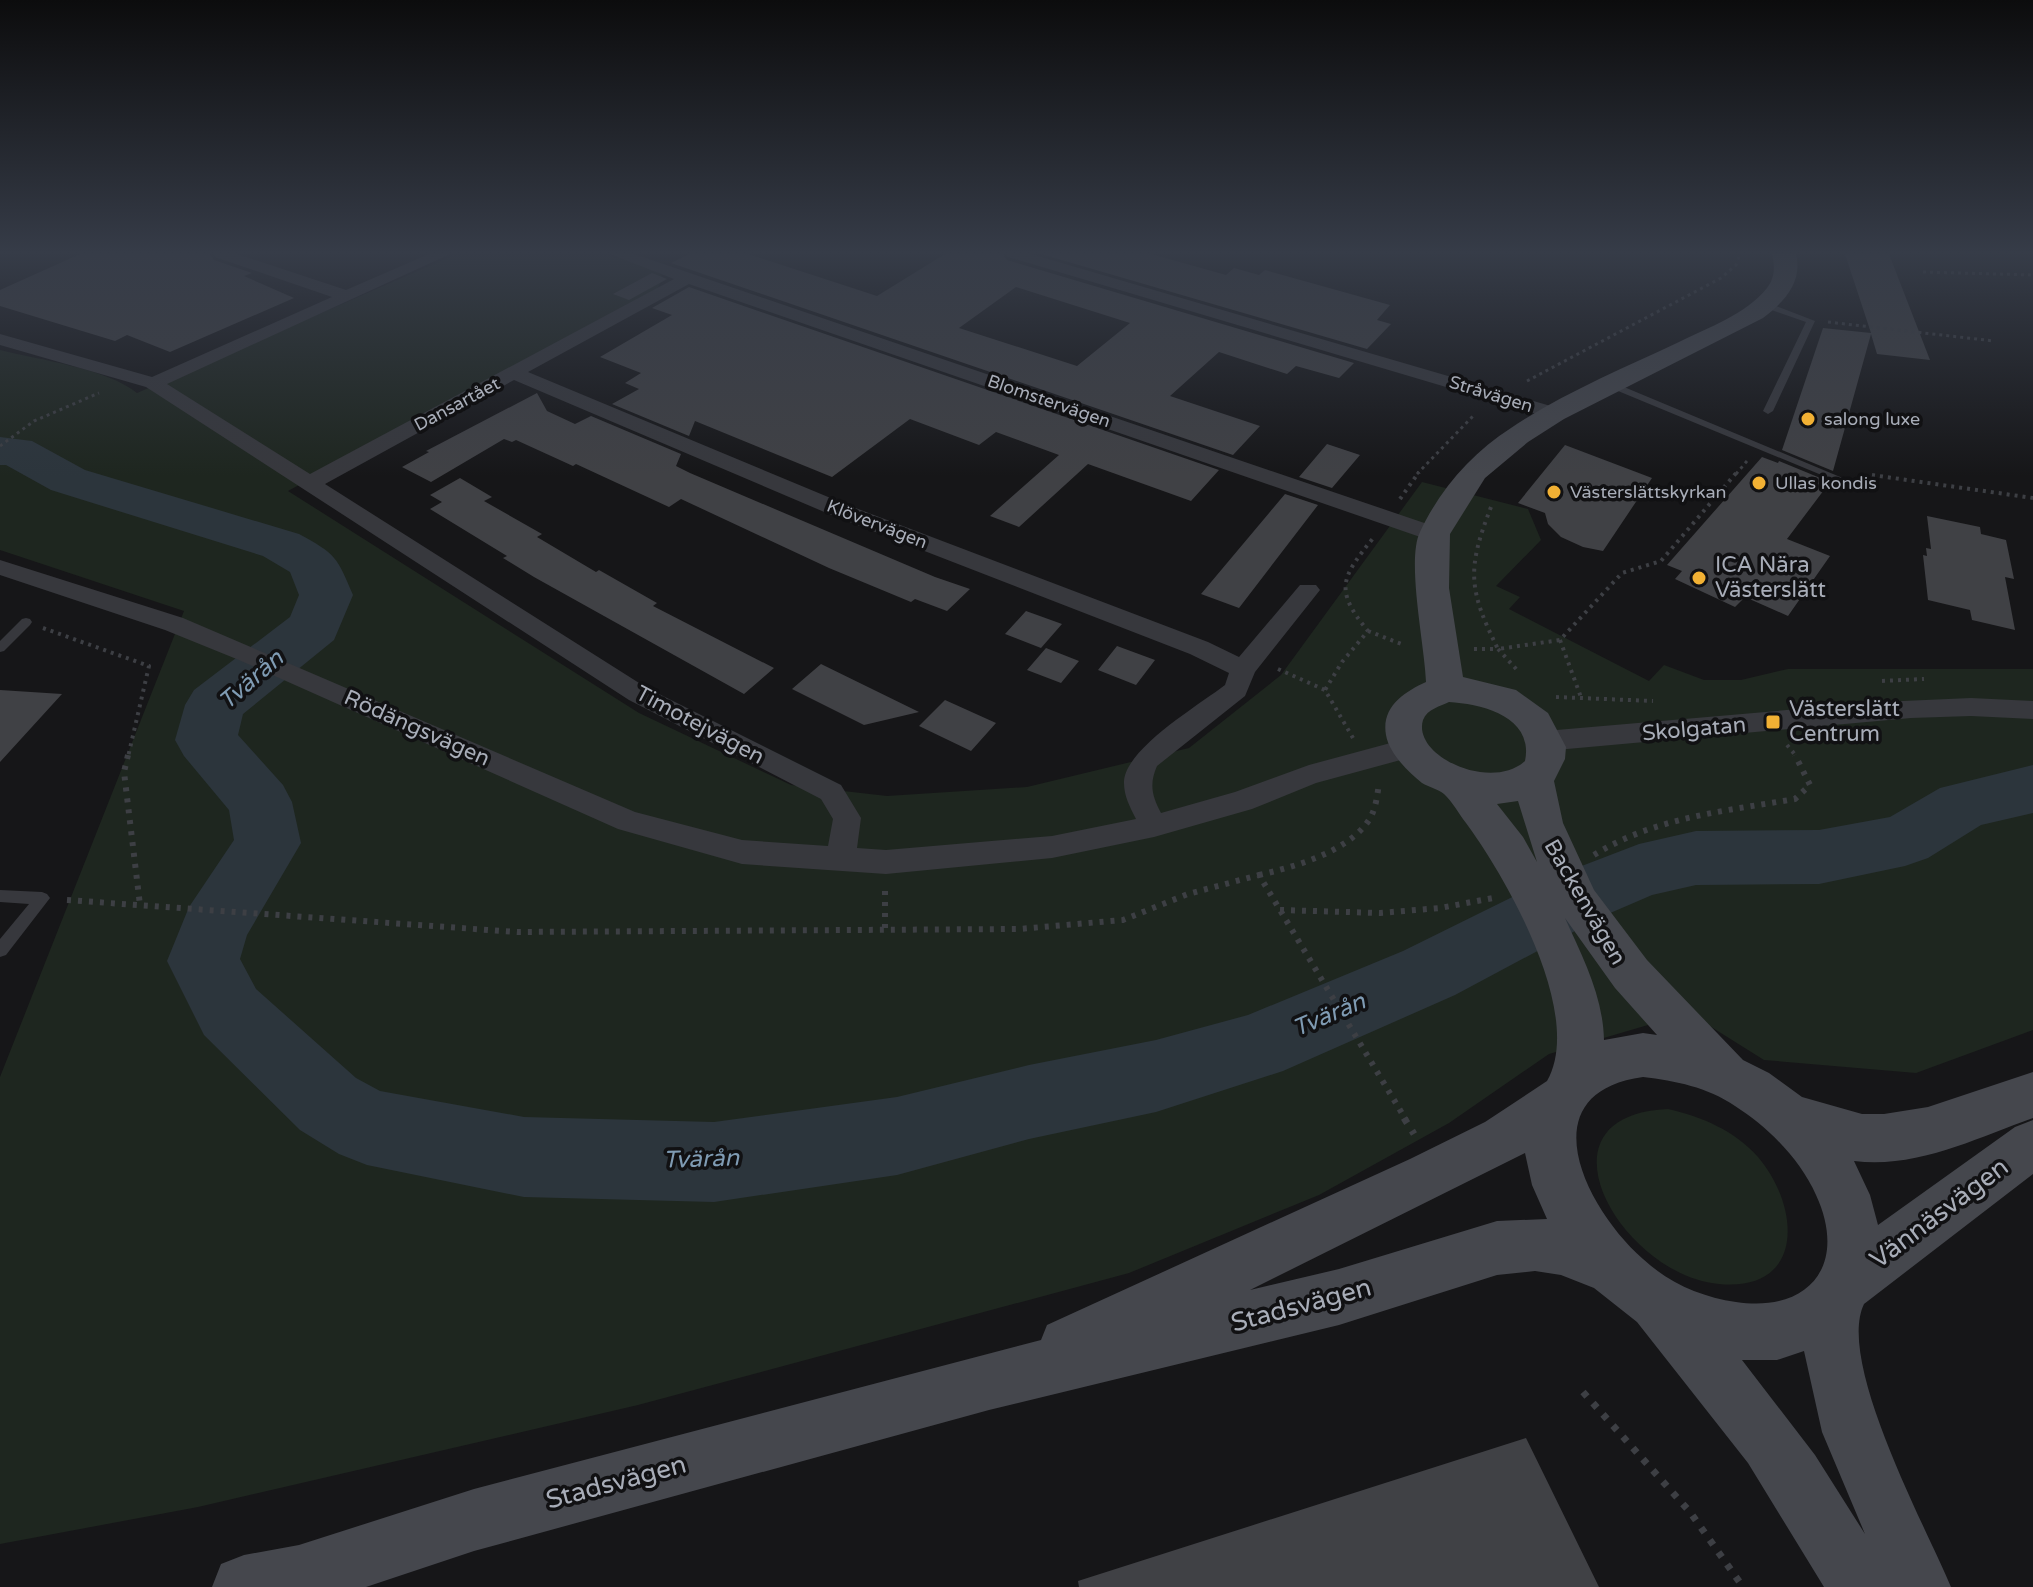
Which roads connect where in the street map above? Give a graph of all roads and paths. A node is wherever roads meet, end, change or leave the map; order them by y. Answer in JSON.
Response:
{"nodes":[{"id":1,"x":269,"y":328,"type":"edge"},
{"id":2,"x":596,"y":328,"type":"edge"},
{"id":3,"x":834,"y":328,"type":"edge"},
{"id":4,"x":1266,"y":328,"type":"edge"},
{"id":5,"x":1727,"y":328,"type":"edge"},
{"id":6,"x":1808,"y":328,"type":"edge"},
{"id":7,"x":1876,"y":328,"type":"edge"},
{"id":8,"x":0,"y":339,"type":"edge"},
{"id":9,"x":1994,"y":341,"type":"dead end"},
{"id":10,"x":514,"y":373,"type":"junction"},
{"id":11,"x":145,"y":380,"type":"junction"},
{"id":12,"x":1609,"y":384,"type":"junction"},
{"id":13,"x":1768,"y":411,"type":"dead end"},
{"id":14,"x":1554,"y":413,"type":"junction"},
{"id":15,"x":0,"y":446,"type":"edge"},
{"id":16,"x":1758,"y":448,"type":"junction"},
{"id":17,"x":1418,"y":473,"type":"dead end"},
{"id":18,"x":1430,"y":477,"type":"dead end"},
{"id":19,"x":310,"y":483,"type":"junction"},
{"id":20,"x":1852,"y":484,"type":"joint"},
{"id":21,"x":2033,"y":498,"type":"edge"},
{"id":22,"x":1494,"y":499,"type":"dead end"},
{"id":23,"x":1434,"y":534,"type":"junction"},
{"id":24,"x":0,"y":567,"type":"edge"},
{"id":25,"x":1308,"y":590,"type":"dead end"},
{"id":26,"x":26,"y":622,"type":"joint"},
{"id":27,"x":1368,"y":631,"type":"dead end"},
{"id":28,"x":1560,"y":640,"type":"junction"},
{"id":29,"x":0,"y":648,"type":"edge"},
{"id":30,"x":1498,"y":649,"type":"junction"},
{"id":31,"x":1443,"y":650,"type":"junction"},
{"id":32,"x":1248,"y":663,"type":"junction"},
{"id":33,"x":1522,"y":675,"type":"dead end"},
{"id":34,"x":1933,"y":679,"type":"dead end"},
{"id":35,"x":1872,"y":682,"type":"dead end"},
{"id":36,"x":1445,"y":689,"type":"junction"},
{"id":37,"x":1325,"y":690,"type":"dead end"},
{"id":38,"x":1543,"y":690,"type":"dead end"},
{"id":39,"x":1582,"y":700,"type":"junction"},
{"id":40,"x":1654,"y":701,"type":"dead end"},
{"id":41,"x":2033,"y":710,"type":"edge"},
{"id":42,"x":1545,"y":741,"type":"junction"},
{"id":43,"x":1409,"y":748,"type":"junction"},
{"id":44,"x":1534,"y":780,"type":"junction"},
{"id":45,"x":1459,"y":785,"type":"junction"},
{"id":46,"x":1154,"y":826,"type":"junction"},
{"id":47,"x":1528,"y":846,"type":"junction"},
{"id":48,"x":840,"y":861,"type":"junction"},
{"id":49,"x":886,"y":862,"type":"junction"},
{"id":50,"x":0,"y":896,"type":"edge"},
{"id":51,"x":42,"y":898,"type":"junction"},
{"id":52,"x":140,"y":905,"type":"junction"},
{"id":53,"x":885,"y":930,"type":"junction"},
{"id":54,"x":0,"y":950,"type":"edge"},
{"id":55,"x":1567,"y":1090,"type":"junction"},
{"id":56,"x":2033,"y":1095,"type":"edge"},
{"id":57,"x":1761,"y":1097,"type":"junction"},
{"id":58,"x":1414,"y":1134,"type":"dead end"},
{"id":59,"x":2033,"y":1144,"type":"edge"},
{"id":60,"x":1630,"y":1282,"type":"junction"},
{"id":61,"x":1838,"y":1296,"type":"junction"},
{"id":62,"x":989,"y":1381,"type":"junction"},
{"id":63,"x":1583,"y":1392,"type":"dead end"},
{"id":64,"x":244,"y":1587,"type":"edge"},
{"id":65,"x":1743,"y":1587,"type":"edge"},
{"id":66,"x":1859,"y":1587,"type":"edge"},
{"id":67,"x":1919,"y":1587,"type":"edge"}],
"edges":[{"from":1,"to":11,"type":"street"},
{"from":2,"to":10,"type":"street","name":"Dansartået"},
{"from":3,"to":23,"type":"street","name":"Blomstervägen"},
{"from":4,"to":14,"type":"street","name":"Stråvägen"},
{"from":5,"to":12,"type":"street"},
{"from":6,"to":13,"type":"lane"},
{"from":7,"to":9,"type":"path"},
{"from":8,"to":11,"type":"street","name":"Timotejvägen"},
{"from":10,"to":19,"type":"street","name":"Dansartået"},
{"from":10,"to":32,"type":"street","name":"Klövervägen"},
{"from":11,"to":15,"type":"path"},
{"from":11,"to":19,"type":"street","name":"Timotejvägen"},
{"from":12,"to":14,"type":"street"},
{"from":12,"to":16,"type":"lane"},
{"from":14,"to":23,"type":"street"},
{"from":16,"to":20,"type":"lane"},
{"from":16,"to":28,"type":"path"},
{"from":17,"to":18,"type":"path"},
{"from":19,"to":48,"type":"street","name":"Timotejvägen"},
{"from":20,"to":21,"type":"path"},
{"from":22,"to":30,"type":"path"},
{"from":23,"to":31,"type":"street"},
{"from":24,"to":48,"type":"street","name":"Rödängsvägen"},
{"from":25,"to":32,"type":"street"},
{"from":26,"to":29,"type":"lane"},
{"from":26,"to":52,"type":"path"},
{"from":27,"to":31,"type":"path"},
{"from":28,"to":30,"type":"path"},
{"from":28,"to":39,"type":"path"},
{"from":30,"to":31,"type":"path"},
{"from":30,"to":33,"type":"path"},
{"from":31,"to":36,"type":"street"},
{"from":32,"to":37,"type":"path"},
{"from":32,"to":46,"type":"street"},
{"from":34,"to":35,"type":"path"},
{"from":36,"to":42,"type":"street"},
{"from":36,"to":43,"type":"street"},
{"from":38,"to":39,"type":"path"},
{"from":39,"to":40,"type":"path"},
{"from":41,"to":42,"type":"street","name":"Skolgatan"},
{"from":42,"to":44,"type":"street"},
{"from":43,"to":45,"type":"street"},
{"from":43,"to":46,"type":"street"},
{"from":44,"to":45,"type":"street"},
{"from":44,"to":47,"type":"street","name":"Backenvägen"},
{"from":45,"to":47,"type":"street","name":"Backenvägen"},
{"from":46,"to":49,"type":"street"},
{"from":47,"to":55,"type":"street","name":"Backenvägen"},
{"from":47,"to":57,"type":"street","name":"Backenvägen"},
{"from":48,"to":49,"type":"street"},
{"from":49,"to":53,"type":"path"},
{"from":50,"to":51,"type":"lane"},
{"from":51,"to":52,"type":"path"},
{"from":51,"to":54,"type":"lane"},
{"from":52,"to":53,"type":"path"},
{"from":53,"to":58,"type":"path"},
{"from":55,"to":57,"type":"street","name":"Stadsvägen"},
{"from":55,"to":60,"type":"street","name":"Backenvägen"},
{"from":55,"to":62,"type":"street","name":"Stadsvägen"},
{"from":56,"to":57,"type":"street"},
{"from":57,"to":61,"type":"street","name":"Backenvägen"},
{"from":59,"to":61,"type":"street","name":"Vännäsvägen"},
{"from":60,"to":61,"type":"street","name":"Vännäsvägen"},
{"from":60,"to":62,"type":"street","name":"Stadsvägen"},
{"from":60,"to":66,"type":"street"},
{"from":61,"to":67,"type":"street"},
{"from":62,"to":64,"type":"street","name":"Stadsvägen"},
{"from":63,"to":65,"type":"path"}]}
